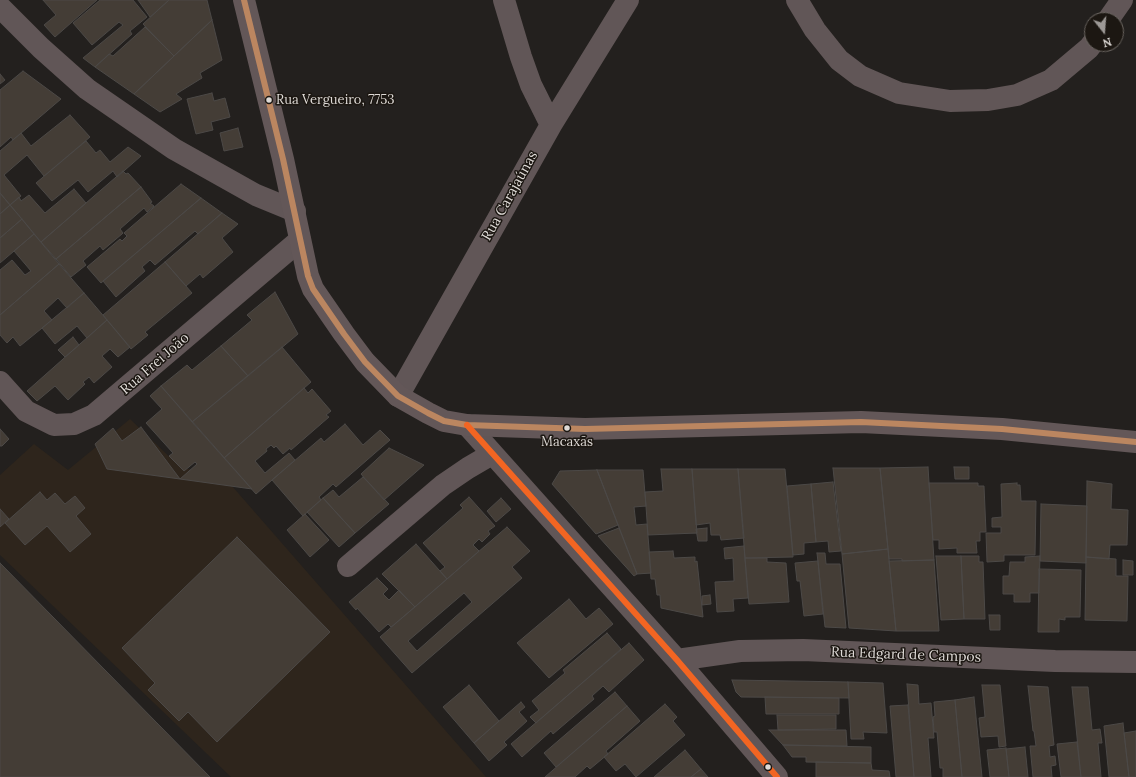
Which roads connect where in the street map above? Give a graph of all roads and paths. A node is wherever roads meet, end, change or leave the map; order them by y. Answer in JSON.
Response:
{"nodes":[{"id":1,"x":244,"y":0,"type":"edge"},
{"id":2,"x":504,"y":0,"type":"edge"},
{"id":3,"x":628,"y":0,"type":"edge"},
{"id":4,"x":797,"y":0,"type":"edge"},
{"id":5,"x":1122,"y":0,"type":"edge"},
{"id":6,"x":0,"y":7,"type":"edge"},
{"id":7,"x":1114,"y":12,"type":"edge"},
{"id":8,"x":1084,"y":52,"type":"edge"},
{"id":9,"x":551,"y":125,"type":"junction"},
{"id":10,"x":295,"y":210,"type":"junction"},
{"id":11,"x":300,"y":240,"type":"junction"},
{"id":12,"x":0,"y":382,"type":"edge"},
{"id":13,"x":398,"y":396,"type":"junction"},
{"id":14,"x":467,"y":426,"type":"junction"},
{"id":15,"x":1136,"y":442,"type":"edge"},
{"id":16,"x":492,"y":454,"type":"junction"},
{"id":17,"x":348,"y":566,"type":"dead end"},
{"id":18,"x":677,"y":660,"type":"junction"},
{"id":19,"x":1136,"y":662,"type":"edge"},
{"id":20,"x":777,"y":777,"type":"edge"}],
"edges":[{"from":1,"to":10,"type":"main road"},
{"from":2,"to":9,"type":"street"},
{"from":3,"to":9,"type":"street","name":"Rua Carajaúnas"},
{"from":4,"to":8,"type":"street"},
{"from":5,"to":7,"type":"street"},
{"from":6,"to":10,"type":"street"},
{"from":9,"to":13,"type":"street","name":"Rua Carajaúnas"},
{"from":10,"to":11,"type":"main road"},
{"from":11,"to":12,"type":"street","name":"Rua Frei João"},
{"from":11,"to":13,"type":"main road"},
{"from":13,"to":14,"type":"main road"},
{"from":14,"to":15,"type":"main road"},
{"from":14,"to":16,"type":"street"},
{"from":16,"to":17,"type":"street"},
{"from":16,"to":18,"type":"street"},
{"from":18,"to":19,"type":"street","name":"Rua Edgard de Campos"},
{"from":18,"to":20,"type":"street"}]}
